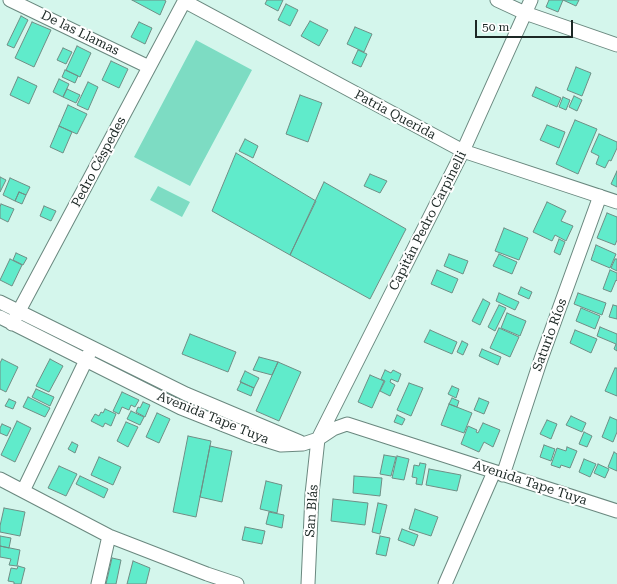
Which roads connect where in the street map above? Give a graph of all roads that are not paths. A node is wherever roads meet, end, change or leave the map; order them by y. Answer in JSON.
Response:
{"nodes":[{"id":1,"x":10,"y":0,"type":"edge"},
{"id":2,"x":497,"y":0,"type":"edge"},
{"id":3,"x":531,"y":0,"type":"edge"},
{"id":4,"x":184,"y":1,"type":"edge"},
{"id":5,"x":525,"y":13,"type":"junction"},
{"id":6,"x":617,"y":45,"type":"edge"},
{"id":7,"x":149,"y":67,"type":"junction"},
{"id":8,"x":463,"y":151,"type":"junction"},
{"id":9,"x":600,"y":196,"type":"junction"},
{"id":10,"x":617,"y":202,"type":"edge"},
{"id":11,"x":0,"y":302,"type":"edge"},
{"id":12,"x":19,"y":311,"type":"junction"},
{"id":13,"x":0,"y":317,"type":"edge"},
{"id":14,"x":12,"y":324,"type":"junction"},
{"id":15,"x":92,"y":348,"type":"junction"},
{"id":16,"x":85,"y":361,"type":"junction"},
{"id":17,"x":318,"y":439,"type":"junction"},
{"id":18,"x":303,"y":444,"type":"junction"},
{"id":19,"x":498,"y":473,"type":"junction"},
{"id":20,"x":0,"y":479,"type":"edge"},
{"id":21,"x":23,"y":491,"type":"junction"},
{"id":22,"x":617,"y":510,"type":"edge"},
{"id":23,"x":109,"y":536,"type":"junction"},
{"id":24,"x":98,"y":584,"type":"edge"},
{"id":25,"x":237,"y":584,"type":"edge"},
{"id":26,"x":308,"y":584,"type":"edge"},
{"id":27,"x":445,"y":584,"type":"edge"}],
"edges":[{"from":1,"to":7,"type":"street","name":"De las Llamas"},
{"from":2,"to":5,"type":"street"},
{"from":3,"to":5,"type":"street","name":"Capitán Pedro Carpinelli"},
{"from":4,"to":7,"type":"street","name":"Pedro Céspedes"},
{"from":4,"to":8,"type":"street","name":"Patria Querida"},
{"from":5,"to":6,"type":"street"},
{"from":5,"to":8,"type":"street","name":"Capitán Pedro Carpinelli"},
{"from":7,"to":12,"type":"street","name":"Pedro Céspedes"},
{"from":8,"to":9,"type":"street","name":"Patria Querida"},
{"from":8,"to":17,"type":"street","name":"Capitán Pedro Carpinelli"},
{"from":9,"to":10,"type":"street","name":"Patria Querida"},
{"from":9,"to":19,"type":"street","name":"Saturio Ríos"},
{"from":11,"to":12,"type":"street"},
{"from":12,"to":14,"type":"street","name":"Pedro Céspedes"},
{"from":12,"to":15,"type":"street"},
{"from":13,"to":14,"type":"street","name":"Avenida Tape Tuya"},
{"from":14,"to":16,"type":"street","name":"Avenida Tape Tuya"},
{"from":15,"to":16,"type":"street"},
{"from":15,"to":18,"type":"street"},
{"from":16,"to":18,"type":"street","name":"Avenida Tape Tuya"},
{"from":16,"to":21,"type":"street"},
{"from":17,"to":18,"type":"street","name":"Avenida Tape Tuya"},
{"from":17,"to":19,"type":"street","name":"Avenida Tape Tuya"},
{"from":17,"to":26,"type":"street","name":"San Blás"},
{"from":19,"to":22,"type":"street","name":"Avenida Tape Tuya"},
{"from":19,"to":27,"type":"street","name":"Saturio Ríos"},
{"from":20,"to":21,"type":"street"},
{"from":21,"to":23,"type":"street"},
{"from":23,"to":24,"type":"street"},
{"from":23,"to":25,"type":"street"}]}
